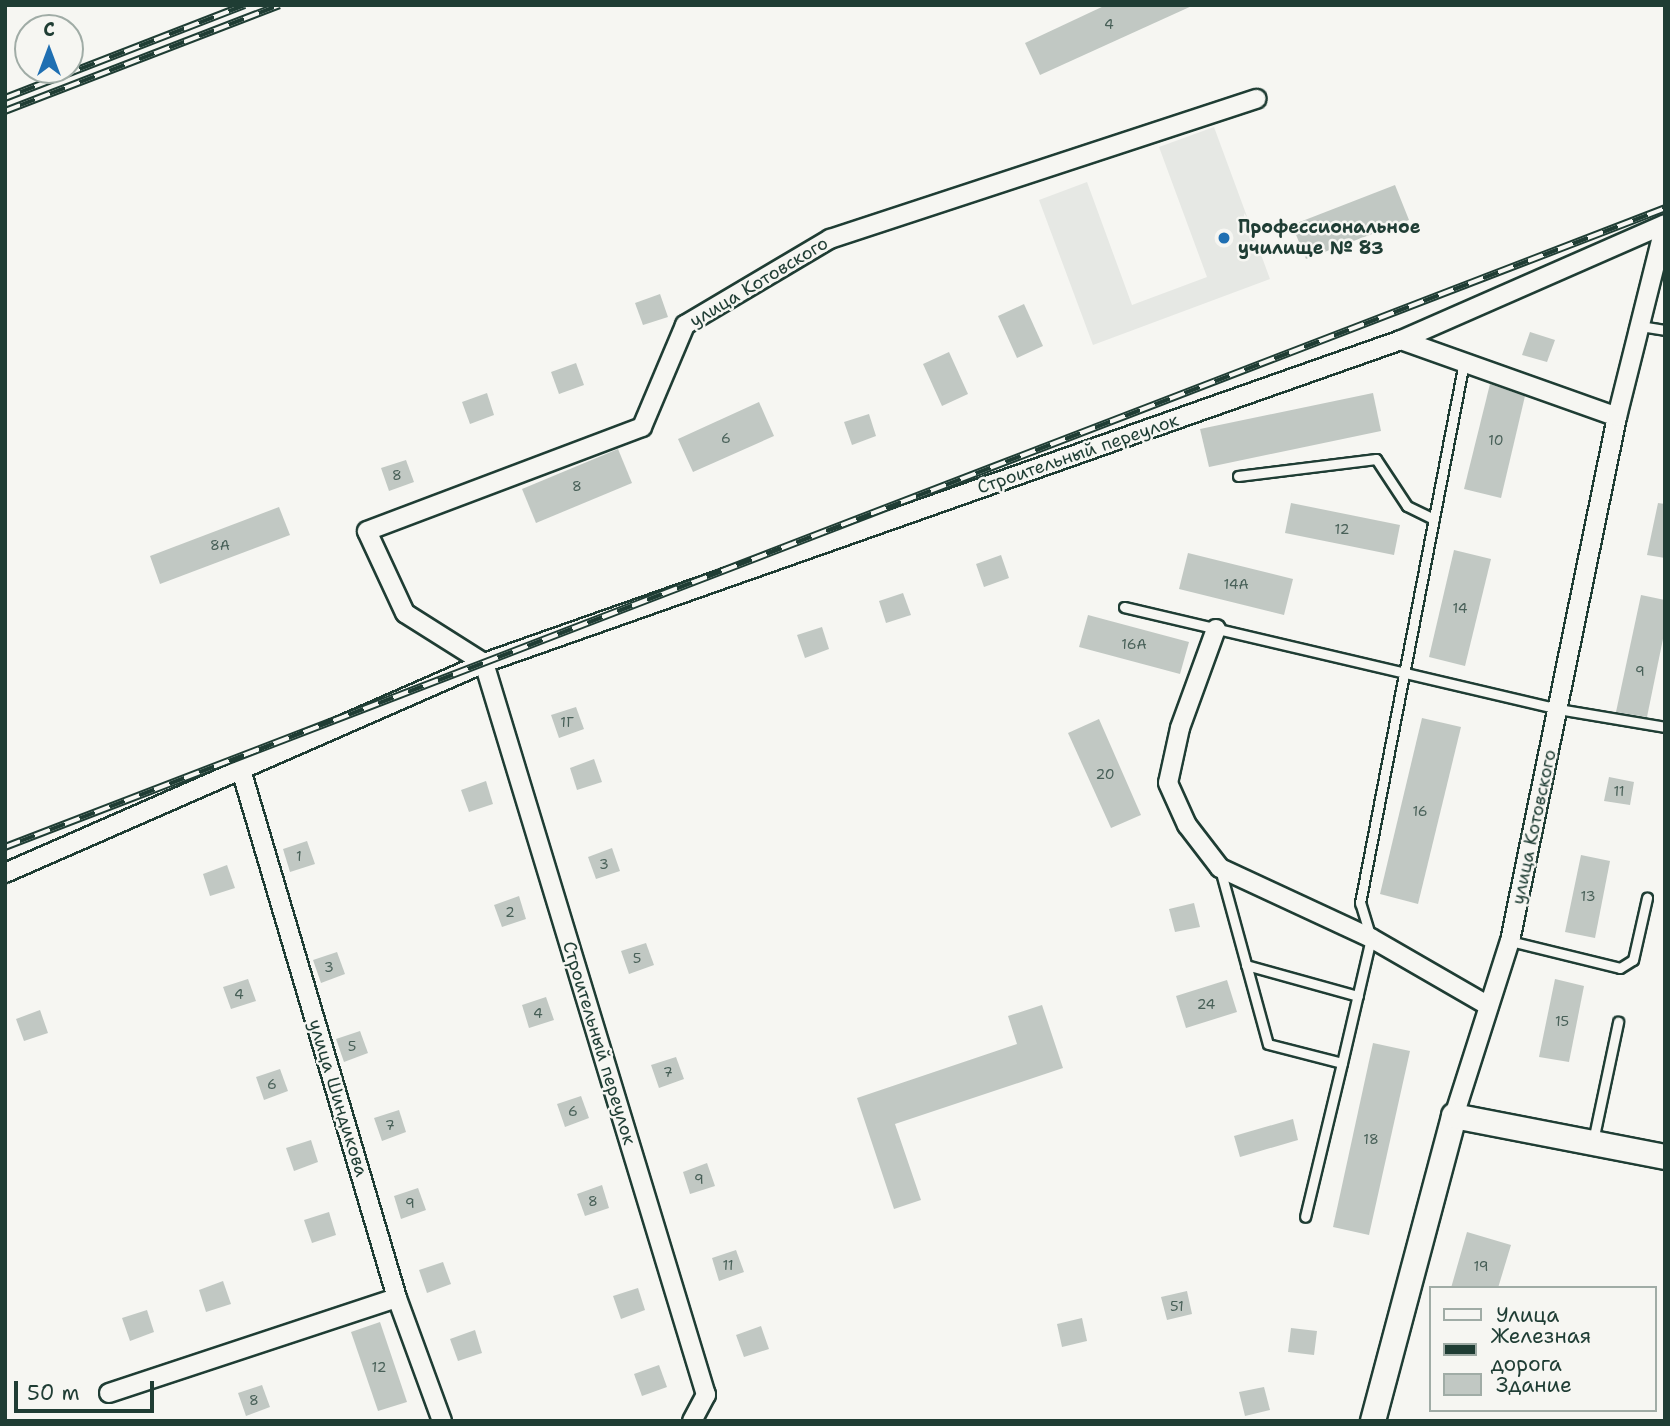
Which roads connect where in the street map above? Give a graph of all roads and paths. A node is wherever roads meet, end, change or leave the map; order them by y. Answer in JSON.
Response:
{"nodes":[{"id":1,"x":1257,"y":99,"type":"dead end"},
{"id":2,"x":1665,"y":225,"type":"edge"},
{"id":3,"x":1640,"y":326,"type":"junction"},
{"id":4,"x":1665,"y":330,"type":"edge"},
{"id":5,"x":1401,"y":340,"type":"junction"},
{"id":6,"x":1464,"y":362,"type":"junction"},
{"id":7,"x":1617,"y":417,"type":"junction"},
{"id":8,"x":1238,"y":476,"type":"dead end"},
{"id":9,"x":1434,"y":519,"type":"junction"},
{"id":10,"x":1124,"y":607,"type":"dead end"},
{"id":11,"x":1216,"y":629,"type":"junction"},
{"id":12,"x":484,"y":663,"type":"junction"},
{"id":13,"x":1404,"y":673,"type":"junction"},
{"id":14,"x":1558,"y":709,"type":"junction"},
{"id":15,"x":1665,"y":727,"type":"edge"},
{"id":16,"x":242,"y":773,"type":"junction"},
{"id":17,"x":1220,"y":868,"type":"junction"},
{"id":18,"x":5,"y":873,"type":"edge"},
{"id":19,"x":1647,"y":898,"type":"dead end"},
{"id":20,"x":1371,"y":938,"type":"junction"},
{"id":21,"x":1510,"y":941,"type":"junction"},
{"id":22,"x":1246,"y":965,"type":"junction"},
{"id":23,"x":1358,"y":996,"type":"junction"},
{"id":24,"x":1489,"y":1006,"type":"junction"},
{"id":25,"x":1618,"y":1022,"type":"dead end"},
{"id":26,"x":1342,"y":1063,"type":"junction"},
{"id":27,"x":1454,"y":1116,"type":"junction"},
{"id":28,"x":1593,"y":1143,"type":"junction"},
{"id":29,"x":1665,"y":1157,"type":"edge"},
{"id":30,"x":1305,"y":1217,"type":"dead end"},
{"id":31,"x":397,"y":1298,"type":"junction"},
{"id":32,"x":109,"y":1393,"type":"dead end"},
{"id":33,"x":442,"y":1421,"type":"edge"},
{"id":34,"x":692,"y":1421,"type":"edge"},
{"id":35,"x":1373,"y":1421,"type":"edge"}],
"edges":[{"from":1,"to":12,"type":"street","name":"улица Котовского"},
{"from":2,"to":3,"type":"street","name":"улица Котовского"},
{"from":2,"to":5,"type":"street","name":"Строительный переулок"},
{"from":3,"to":4,"type":"lane"},
{"from":3,"to":7,"type":"street","name":"улица Котовского"},
{"from":5,"to":6,"type":"street"},
{"from":5,"to":12,"type":"street","name":"Строительный переулок"},
{"from":6,"to":7,"type":"street"},
{"from":6,"to":9,"type":"lane"},
{"from":7,"to":14,"type":"street","name":"улица Котовского"},
{"from":8,"to":9,"type":"lane"},
{"from":9,"to":13,"type":"lane"},
{"from":10,"to":11,"type":"lane"},
{"from":11,"to":13,"type":"lane"},
{"from":11,"to":17,"type":"street"},
{"from":12,"to":16,"type":"street","name":"Строительный переулок"},
{"from":12,"to":34,"type":"street","name":"Строительный переулок"},
{"from":13,"to":14,"type":"lane"},
{"from":13,"to":20,"type":"lane"},
{"from":14,"to":15,"type":"lane"},
{"from":14,"to":21,"type":"street","name":"улица Котовского"},
{"from":16,"to":18,"type":"street","name":"Строительный переулок"},
{"from":16,"to":31,"type":"street","name":"улица Шиндикова"},
{"from":17,"to":20,"type":"street"},
{"from":17,"to":22,"type":"lane"},
{"from":19,"to":21,"type":"lane"},
{"from":20,"to":23,"type":"lane"},
{"from":20,"to":24,"type":"street"},
{"from":21,"to":24,"type":"street","name":"улица Котовского"},
{"from":22,"to":23,"type":"lane"},
{"from":22,"to":26,"type":"lane"},
{"from":23,"to":26,"type":"lane"},
{"from":24,"to":27,"type":"street","name":"улица Котовского"},
{"from":25,"to":28,"type":"lane"},
{"from":26,"to":30,"type":"lane"},
{"from":27,"to":28,"type":"main road"},
{"from":27,"to":35,"type":"main road","name":"улица Котовского"},
{"from":28,"to":29,"type":"main road"},
{"from":31,"to":32,"type":"street"},
{"from":31,"to":33,"type":"street","name":"улица Шиндикова"}]}
